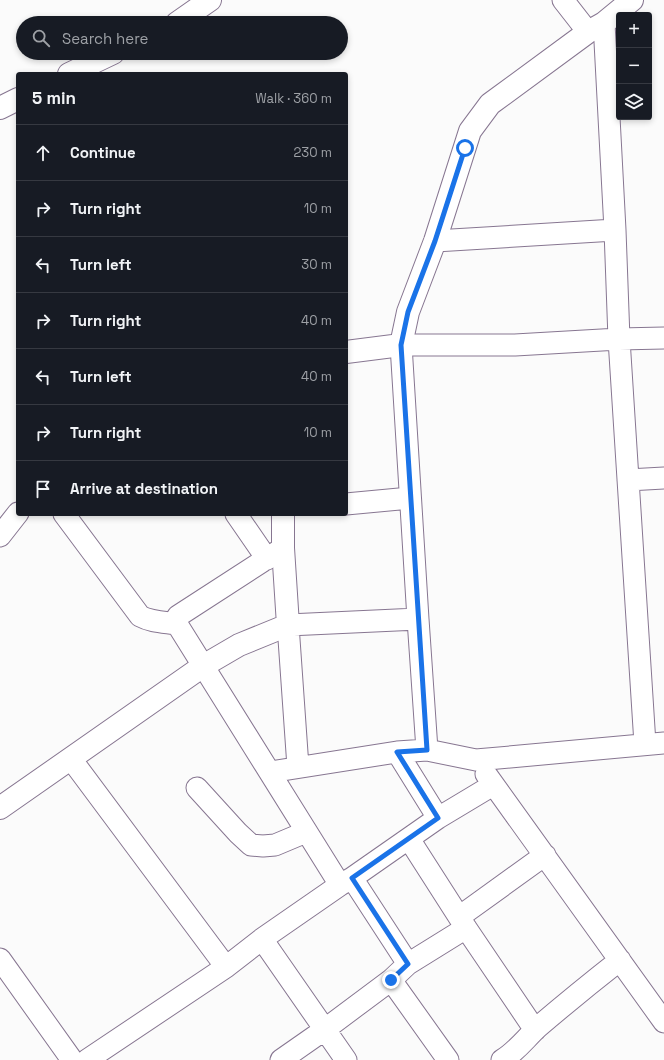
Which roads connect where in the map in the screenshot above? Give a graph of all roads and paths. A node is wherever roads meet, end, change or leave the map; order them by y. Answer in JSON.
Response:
{"nodes":[{"id":1,"x":210,"y":0,"type":"edge"},
{"id":2,"x":563,"y":0,"type":"edge"},
{"id":3,"x":632,"y":0,"type":"edge"},
{"id":4,"x":187,"y":16,"type":"edge"},
{"id":5,"x":596,"y":28,"type":"junction"},
{"id":6,"x":98,"y":60,"type":"edge"},
{"id":7,"x":73,"y":72,"type":"edge"},
{"id":8,"x":16,"y":100,"type":"edge"},
{"id":9,"x":0,"y":108,"type":"edge"},
{"id":10,"x":615,"y":230,"type":"junction"},
{"id":11,"x":435,"y":241,"type":"junction"},
{"id":12,"x":664,"y":338,"type":"edge"},
{"id":13,"x":619,"y":339,"type":"junction"},
{"id":14,"x":401,"y":345,"type":"junction"},
{"id":15,"x":348,"y":352,"type":"edge"},
{"id":16,"x":664,"y":478,"type":"edge"},
{"id":17,"x":628,"y":480,"type":"junction"},
{"id":18,"x":410,"y":498,"type":"junction"},
{"id":19,"x":348,"y":504,"type":"edge"},
{"id":20,"x":16,"y":516,"type":"edge"},
{"id":21,"x":65,"y":516,"type":"edge"},
{"id":22,"x":238,"y":516,"type":"edge"},
{"id":23,"x":283,"y":516,"type":"edge"},
{"id":24,"x":0,"y":536,"type":"edge"},
{"id":25,"x":275,"y":553,"type":"junction"},
{"id":26,"x":418,"y":619,"type":"junction"},
{"id":27,"x":177,"y":624,"type":"junction"},
{"id":28,"x":288,"y":625,"type":"junction"},
{"id":29,"x":203,"y":666,"type":"junction"},
{"id":30,"x":655,"y":743,"type":"edge"},
{"id":31,"x":427,"y":750,"type":"junction"},
{"id":32,"x":397,"y":752,"type":"junction"},
{"id":33,"x":71,"y":759,"type":"junction"},
{"id":34,"x":476,"y":760,"type":"junction"},
{"id":35,"x":298,"y":767,"type":"junction"},
{"id":36,"x":270,"y":772,"type":"junction"},
{"id":37,"x":494,"y":785,"type":"junction"},
{"id":38,"x":197,"y":788,"type":"dead end"},
{"id":39,"x":0,"y":808,"type":"edge"},
{"id":40,"x":438,"y":818,"type":"junction"},
{"id":41,"x":306,"y":832,"type":"junction"},
{"id":42,"x":409,"y":839,"type":"junction"},
{"id":43,"x":545,"y":855,"type":"junction"},
{"id":44,"x":346,"y":882,"type":"junction"},
{"id":45,"x":462,"y":922,"type":"junction"},
{"id":46,"x":262,"y":939,"type":"junction"},
{"id":47,"x":0,"y":959,"type":"edge"},
{"id":48,"x":620,"y":960,"type":"junction"},
{"id":49,"x":408,"y":964,"type":"junction"},
{"id":50,"x":226,"y":967,"type":"junction"},
{"id":51,"x":391,"y":980,"type":"junction"},
{"id":52,"x":664,"y":1022,"type":"edge"},
{"id":53,"x":324,"y":1030,"type":"junction"},
{"id":54,"x":534,"y":1030,"type":"junction"},
{"id":55,"x":506,"y":1059,"type":"edge"},
{"id":56,"x":72,"y":1060,"type":"edge"},
{"id":57,"x":87,"y":1060,"type":"edge"},
{"id":58,"x":281,"y":1060,"type":"edge"},
{"id":59,"x":346,"y":1060,"type":"edge"},
{"id":60,"x":448,"y":1060,"type":"edge"}],
"edges":[{"from":1,"to":4,"type":"street"},
{"from":2,"to":5,"type":"street"},
{"from":3,"to":5,"type":"street"},
{"from":5,"to":10,"type":"street"},
{"from":5,"to":11,"type":"street"},
{"from":6,"to":7,"type":"street"},
{"from":8,"to":9,"type":"street"},
{"from":10,"to":11,"type":"street"},
{"from":10,"to":13,"type":"street"},
{"from":11,"to":14,"type":"street"},
{"from":12,"to":13,"type":"street"},
{"from":13,"to":14,"type":"street"},
{"from":13,"to":17,"type":"street"},
{"from":14,"to":15,"type":"street"},
{"from":14,"to":18,"type":"street"},
{"from":16,"to":17,"type":"street"},
{"from":17,"to":30,"type":"street"},
{"from":18,"to":19,"type":"street"},
{"from":18,"to":26,"type":"street"},
{"from":20,"to":24,"type":"street"},
{"from":21,"to":27,"type":"street"},
{"from":22,"to":25,"type":"street"},
{"from":23,"to":25,"type":"street"},
{"from":25,"to":27,"type":"street"},
{"from":25,"to":28,"type":"street"},
{"from":26,"to":28,"type":"street"},
{"from":26,"to":31,"type":"street"},
{"from":27,"to":29,"type":"street"},
{"from":28,"to":29,"type":"street"},
{"from":28,"to":35,"type":"street"},
{"from":29,"to":33,"type":"street"},
{"from":29,"to":36,"type":"street"},
{"from":30,"to":34,"type":"street"},
{"from":31,"to":32,"type":"street"},
{"from":31,"to":34,"type":"street"},
{"from":32,"to":35,"type":"street"},
{"from":32,"to":40,"type":"street"},
{"from":33,"to":39,"type":"street"},
{"from":33,"to":50,"type":"street"},
{"from":34,"to":37,"type":"street"},
{"from":35,"to":36,"type":"street"},
{"from":36,"to":41,"type":"street"},
{"from":37,"to":40,"type":"street"},
{"from":37,"to":43,"type":"street"},
{"from":38,"to":41,"type":"street"},
{"from":40,"to":42,"type":"street"},
{"from":41,"to":44,"type":"street"},
{"from":42,"to":44,"type":"street"},
{"from":42,"to":45,"type":"street"},
{"from":43,"to":45,"type":"street"},
{"from":43,"to":48,"type":"street"},
{"from":44,"to":46,"type":"street"},
{"from":44,"to":49,"type":"street"},
{"from":45,"to":49,"type":"street"},
{"from":45,"to":54,"type":"street"},
{"from":46,"to":50,"type":"street"},
{"from":46,"to":53,"type":"street"},
{"from":47,"to":56,"type":"street"},
{"from":48,"to":52,"type":"street"},
{"from":48,"to":54,"type":"street"},
{"from":49,"to":51,"type":"street"},
{"from":50,"to":57,"type":"street"},
{"from":51,"to":53,"type":"street"},
{"from":51,"to":60,"type":"street"},
{"from":53,"to":58,"type":"street"},
{"from":53,"to":59,"type":"street"},
{"from":54,"to":55,"type":"street"}]}
